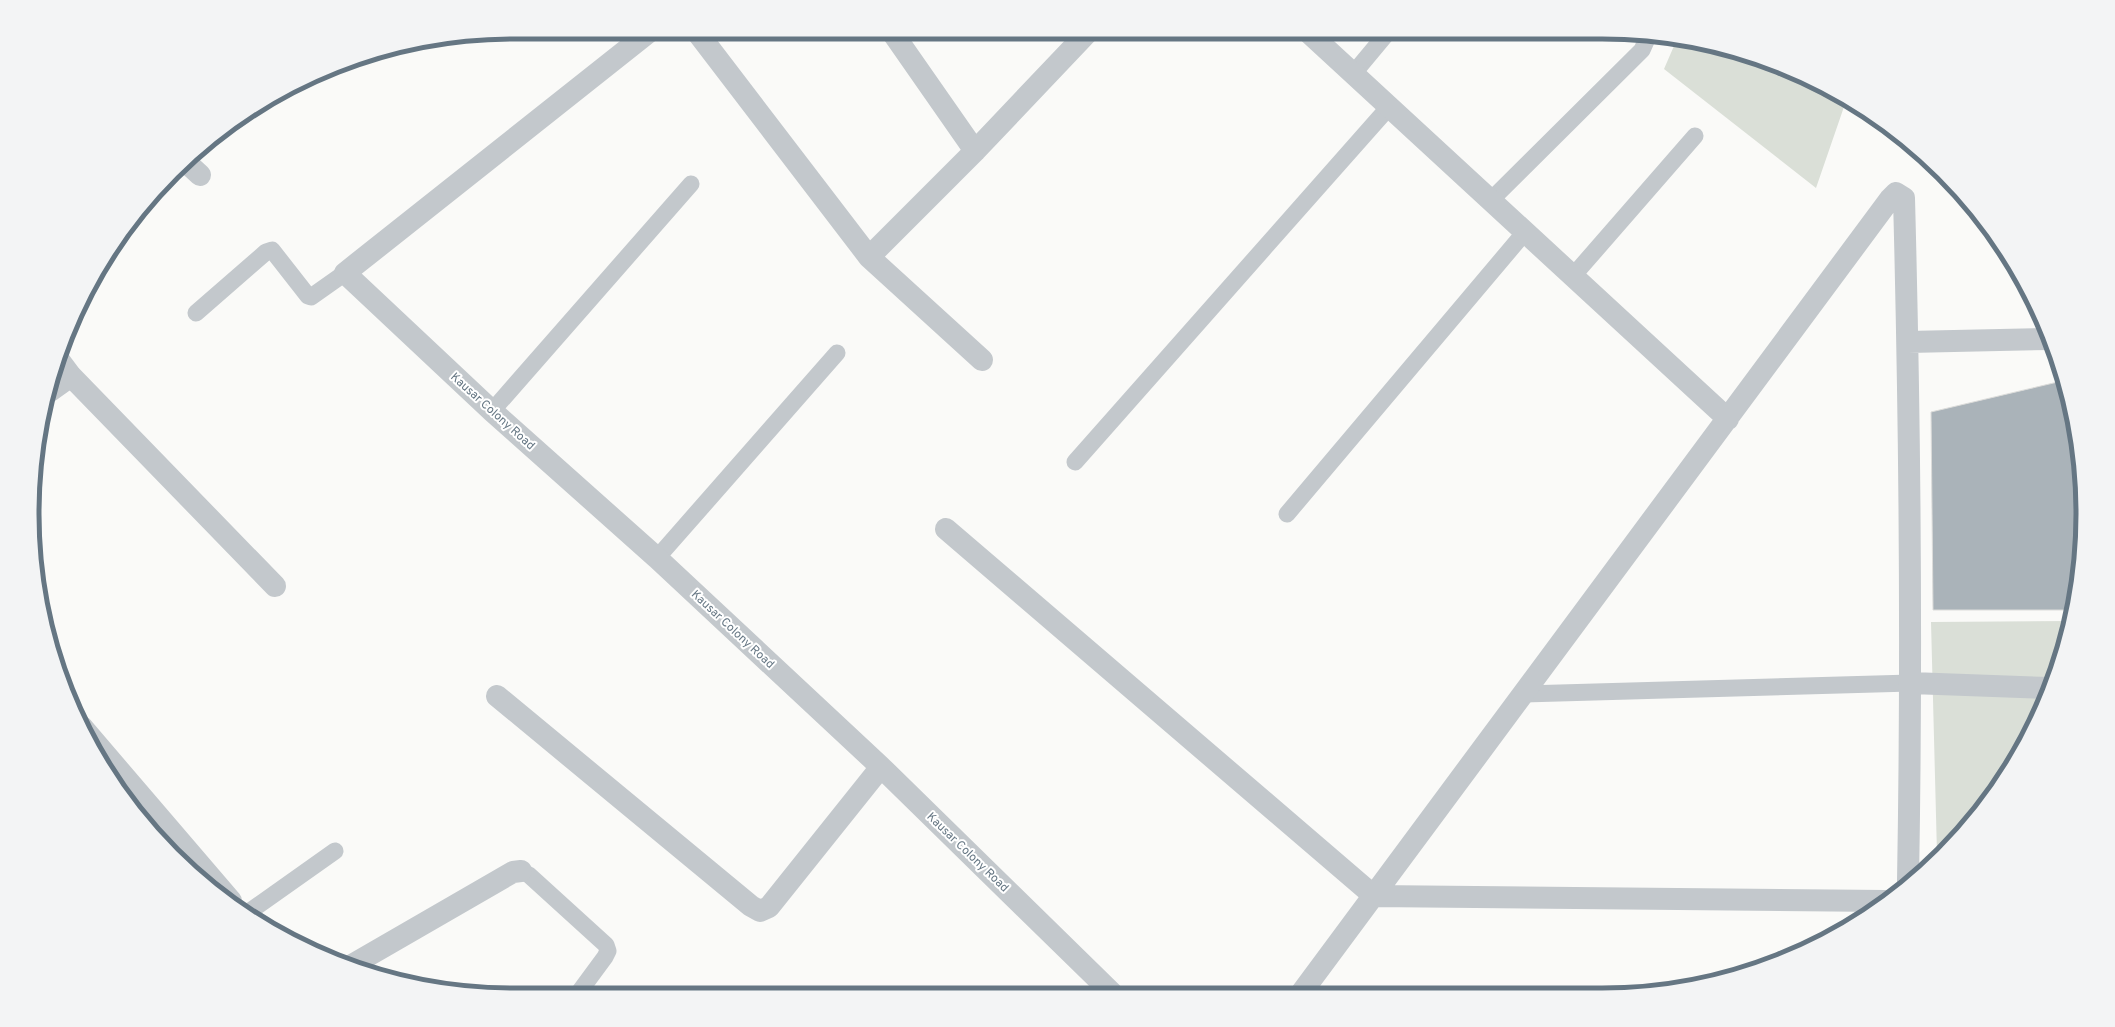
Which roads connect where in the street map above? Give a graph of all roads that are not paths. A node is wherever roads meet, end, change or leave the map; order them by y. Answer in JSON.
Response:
{"nodes":[{"id":1,"x":640,"y":39,"type":"edge"},
{"id":2,"x":702,"y":39,"type":"edge"},
{"id":3,"x":897,"y":39,"type":"edge"},
{"id":4,"x":1081,"y":39,"type":"edge"},
{"id":5,"x":1316,"y":39,"type":"edge"},
{"id":6,"x":1382,"y":39,"type":"edge"},
{"id":7,"x":1646,"y":41,"type":"edge"},
{"id":8,"x":1353,"y":74,"type":"junction"},
{"id":9,"x":1390,"y":107,"type":"junction"},
{"id":10,"x":1695,"y":136,"type":"dead end"},
{"id":11,"x":975,"y":151,"type":"junction"},
{"id":12,"x":691,"y":184,"type":"dead end"},
{"id":13,"x":1491,"y":200,"type":"junction"},
{"id":14,"x":1525,"y":232,"type":"junction"},
{"id":15,"x":869,"y":257,"type":"junction"},
{"id":16,"x":346,"y":273,"type":"junction"},
{"id":17,"x":1573,"y":276,"type":"junction"},
{"id":18,"x":196,"y":313,"type":"dead end"},
{"id":19,"x":2043,"y":339,"type":"edge"},
{"id":20,"x":1908,"y":342,"type":"junction"},
{"id":21,"x":837,"y":353,"type":"dead end"},
{"id":22,"x":982,"y":360,"type":"dead end"},
{"id":23,"x":65,"y":368,"type":"edge"},
{"id":24,"x":59,"y":377,"type":"edge"},
{"id":25,"x":492,"y":411,"type":"junction"},
{"id":26,"x":1728,"y":419,"type":"junction"},
{"id":27,"x":1076,"y":462,"type":"dead end"},
{"id":28,"x":1287,"y":514,"type":"dead end"},
{"id":29,"x":946,"y":529,"type":"dead end"},
{"id":30,"x":657,"y":558,"type":"junction"},
{"id":31,"x":275,"y":586,"type":"dead end"},
{"id":32,"x":1911,"y":683,"type":"junction"},
{"id":33,"x":2043,"y":688,"type":"edge"},
{"id":34,"x":1523,"y":694,"type":"junction"},
{"id":35,"x":497,"y":696,"type":"dead end"},
{"id":36,"x":104,"y":753,"type":"edge"},
{"id":37,"x":881,"y":767,"type":"junction"},
{"id":38,"x":335,"y":851,"type":"dead end"},
{"id":39,"x":521,"y":871,"type":"joint"},
{"id":40,"x":1908,"y":875,"type":"edge"},
{"id":41,"x":210,"y":878,"type":"edge"},
{"id":42,"x":1374,"y":896,"type":"junction"},
{"id":43,"x":1875,"y":901,"type":"edge"},
{"id":44,"x":252,"y":909,"type":"edge"},
{"id":45,"x":358,"y":962,"type":"edge"},
{"id":46,"x":582,"y":988,"type":"edge"},
{"id":47,"x":1107,"y":988,"type":"edge"},
{"id":48,"x":1305,"y":988,"type":"edge"}],
"edges":[{"from":1,"to":16,"type":"street"},
{"from":2,"to":15,"type":"street"},
{"from":3,"to":11,"type":"street"},
{"from":4,"to":11,"type":"street"},
{"from":5,"to":8,"type":"street"},
{"from":6,"to":8,"type":"lane"},
{"from":7,"to":13,"type":"lane"},
{"from":8,"to":9,"type":"street"},
{"from":9,"to":13,"type":"street"},
{"from":9,"to":27,"type":"lane"},
{"from":10,"to":17,"type":"lane"},
{"from":11,"to":15,"type":"street"},
{"from":12,"to":25,"type":"lane"},
{"from":13,"to":14,"type":"street"},
{"from":14,"to":17,"type":"street"},
{"from":14,"to":28,"type":"lane"},
{"from":15,"to":22,"type":"street"},
{"from":16,"to":18,"type":"lane"},
{"from":16,"to":25,"type":"street","name":"Kausar Colony Road"},
{"from":17,"to":26,"type":"street"},
{"from":19,"to":20,"type":"street"},
{"from":20,"to":26,"type":"street"},
{"from":20,"to":32,"type":"street"},
{"from":21,"to":30,"type":"lane"},
{"from":23,"to":24,"type":"street"},
{"from":23,"to":31,"type":"street"},
{"from":25,"to":30,"type":"street","name":"Kausar Colony Road"},
{"from":26,"to":34,"type":"street"},
{"from":29,"to":42,"type":"street"},
{"from":30,"to":37,"type":"street","name":"Kausar Colony Road"},
{"from":32,"to":33,"type":"street"},
{"from":32,"to":34,"type":"lane"},
{"from":32,"to":40,"type":"street"},
{"from":34,"to":42,"type":"street"},
{"from":35,"to":37,"type":"street"},
{"from":36,"to":41,"type":"street"},
{"from":37,"to":47,"type":"street","name":"Kausar Colony Road"},
{"from":38,"to":44,"type":"lane"},
{"from":39,"to":45,"type":"street"},
{"from":39,"to":46,"type":"lane"},
{"from":42,"to":43,"type":"street"},
{"from":42,"to":48,"type":"street"}]}
